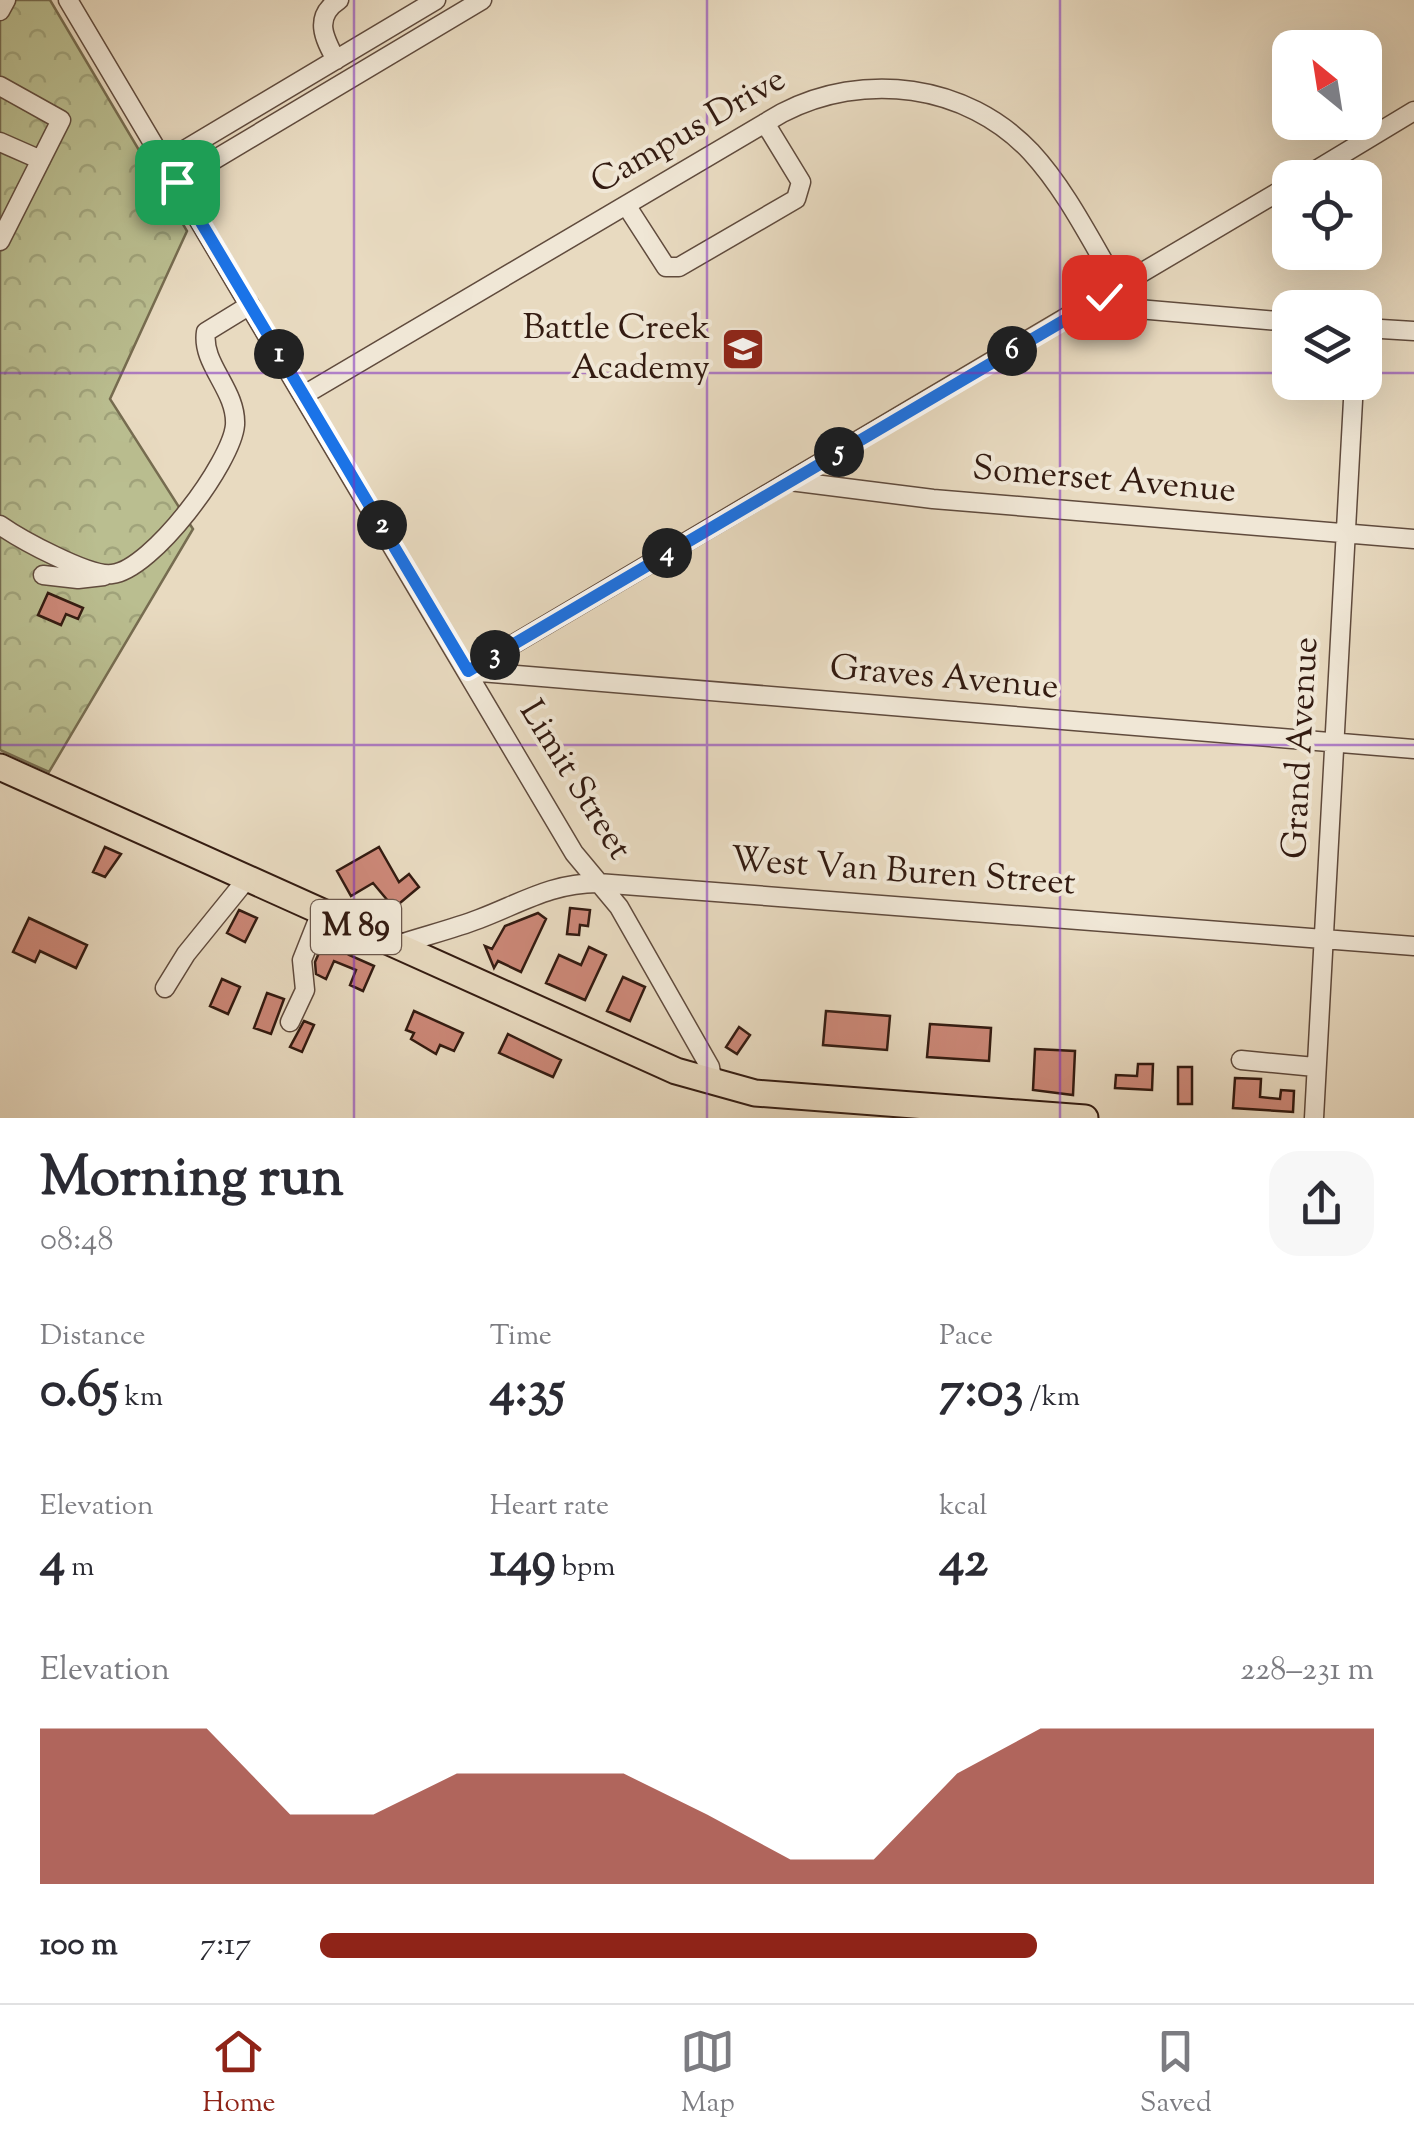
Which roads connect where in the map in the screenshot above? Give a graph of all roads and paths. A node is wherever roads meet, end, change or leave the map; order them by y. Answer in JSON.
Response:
{"nodes":[{"id":1,"x":6,"y":0,"type":"edge"},
{"id":2,"x":68,"y":0,"type":"edge"},
{"id":3,"x":339,"y":0,"type":"edge"},
{"id":4,"x":436,"y":0,"type":"edge"},
{"id":5,"x":482,"y":0,"type":"edge"},
{"id":6,"x":0,"y":11,"type":"edge"},
{"id":7,"x":336,"y":60,"type":"junction"},
{"id":8,"x":0,"y":86,"type":"edge"},
{"id":9,"x":1414,"y":110,"type":"edge"},
{"id":10,"x":765,"y":124,"type":"junction"},
{"id":11,"x":0,"y":142,"type":"edge"},
{"id":12,"x":41,"y":160,"type":"junction"},
{"id":13,"x":1332,"y":160,"type":"edge"},
{"id":14,"x":166,"y":161,"type":"junction"},
{"id":15,"x":177,"y":182,"type":"junction"},
{"id":16,"x":1272,"y":197,"type":"edge"},
{"id":17,"x":8,"y":205,"type":"edge"},
{"id":18,"x":626,"y":205,"type":"junction"},
{"id":19,"x":0,"y":241,"type":"edge"},
{"id":20,"x":1112,"y":293,"type":"junction"},
{"id":21,"x":250,"y":305,"type":"junction"},
{"id":22,"x":1272,"y":320,"type":"edge"},
{"id":23,"x":1382,"y":329,"type":"edge"},
{"id":24,"x":1414,"y":332,"type":"edge"},
{"id":25,"x":304,"y":395,"type":"junction"},
{"id":26,"x":1353,"y":400,"type":"edge"},
{"id":27,"x":789,"y":481,"type":"junction"},
{"id":28,"x":0,"y":524,"type":"edge"},
{"id":29,"x":1347,"y":534,"type":"junction"},
{"id":30,"x":1414,"y":539,"type":"edge"},
{"id":31,"x":43,"y":574,"type":"dead end"},
{"id":32,"x":110,"y":575,"type":"junction"},
{"id":33,"x":468,"y":671,"type":"junction"},
{"id":34,"x":1335,"y":743,"type":"junction"},
{"id":35,"x":1414,"y":748,"type":"edge"},
{"id":36,"x":0,"y":768,"type":"edge"},
{"id":37,"x":246,"y":880,"type":"junction"},
{"id":38,"x":598,"y":883,"type":"junction"},
{"id":39,"x":322,"y":912,"type":"junction"},
{"id":40,"x":1322,"y":937,"type":"junction"},
{"id":41,"x":397,"y":945,"type":"junction"},
{"id":42,"x":1414,"y":946,"type":"edge"},
{"id":43,"x":165,"y":988,"type":"dead end"},
{"id":44,"x":290,"y":1022,"type":"dead end"},
{"id":45,"x":1240,"y":1060,"type":"dead end"},
{"id":46,"x":1316,"y":1066,"type":"junction"},
{"id":47,"x":714,"y":1084,"type":"junction"},
{"id":48,"x":1086,"y":1118,"type":"edge"},
{"id":49,"x":1314,"y":1118,"type":"edge"}],
"edges":[{"from":1,"to":6,"type":"street"},
{"from":2,"to":14,"type":"street","name":"Limit Street"},
{"from":3,"to":7,"type":"street"},
{"from":4,"to":7,"type":"street"},
{"from":5,"to":15,"type":"street"},
{"from":7,"to":14,"type":"street"},
{"from":8,"to":12,"type":"street"},
{"from":9,"to":13,"type":"street"},
{"from":10,"to":18,"type":"street","name":"Campus Drive"},
{"from":10,"to":18,"type":"street"},
{"from":10,"to":20,"type":"street","name":"Campus Drive"},
{"from":11,"to":12,"type":"street"},
{"from":12,"to":17,"type":"street"},
{"from":14,"to":15,"type":"street","name":"Limit Street"},
{"from":15,"to":21,"type":"street","name":"Limit Street"},
{"from":16,"to":20,"type":"street"},
{"from":17,"to":19,"type":"street"},
{"from":18,"to":25,"type":"street","name":"Campus Drive"},
{"from":20,"to":22,"type":"street"},
{"from":20,"to":27,"type":"street"},
{"from":21,"to":25,"type":"street","name":"Limit Street"},
{"from":21,"to":32,"type":"street"},
{"from":23,"to":24,"type":"street"},
{"from":25,"to":33,"type":"street","name":"Limit Street"},
{"from":26,"to":29,"type":"street","name":"Grand Avenue"},
{"from":27,"to":29,"type":"street","name":"Somerset Avenue"},
{"from":27,"to":33,"type":"street"},
{"from":28,"to":32,"type":"street"},
{"from":29,"to":30,"type":"street","name":"Somerset Avenue"},
{"from":29,"to":34,"type":"street","name":"Grand Avenue"},
{"from":31,"to":32,"type":"street"},
{"from":33,"to":34,"type":"street","name":"Graves Avenue"},
{"from":33,"to":38,"type":"street","name":"Limit Street"},
{"from":34,"to":35,"type":"street","name":"Graves Avenue"},
{"from":34,"to":40,"type":"street","name":"Grand Avenue"},
{"from":36,"to":37,"type":"highway","number":"M 89"},
{"from":37,"to":39,"type":"highway","number":"M 89"},
{"from":37,"to":43,"type":"street"},
{"from":38,"to":40,"type":"street","name":"West Van Buren Street"},
{"from":38,"to":41,"type":"street","name":"West Van Buren Street"},
{"from":38,"to":47,"type":"street","name":"Limit Street"},
{"from":39,"to":41,"type":"highway","number":"M 89"},
{"from":39,"to":44,"type":"street"},
{"from":40,"to":42,"type":"street","name":"West Van Buren Street"},
{"from":40,"to":46,"type":"street","name":"Grand Avenue"},
{"from":41,"to":47,"type":"highway","number":"M 89"},
{"from":45,"to":46,"type":"street"},
{"from":46,"to":49,"type":"street","name":"Grand Avenue"},
{"from":47,"to":48,"type":"highway","number":"M 89"}]}
